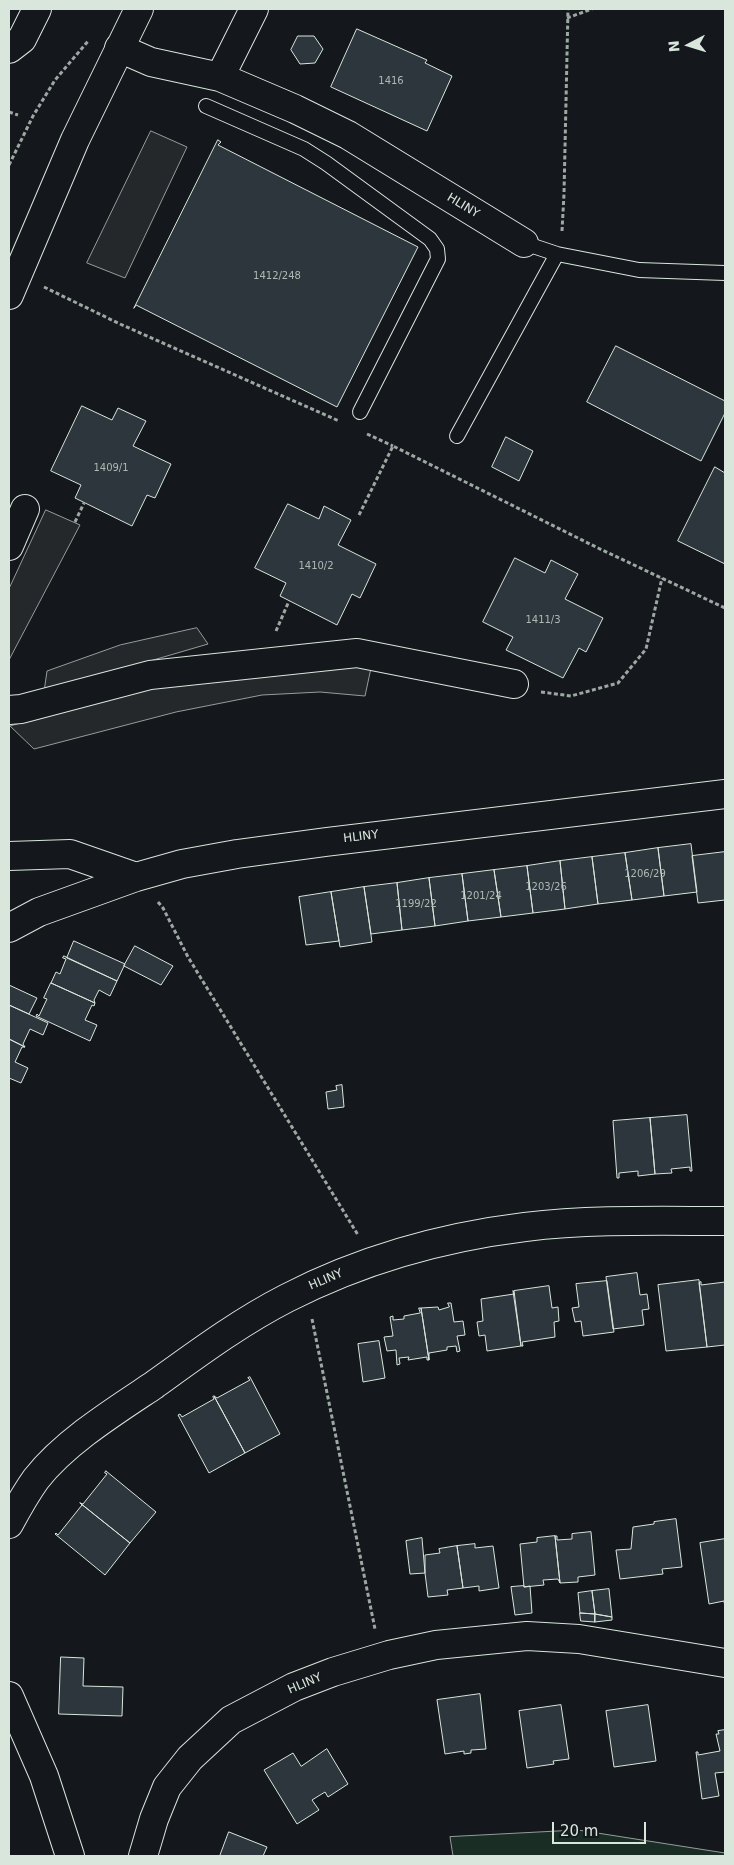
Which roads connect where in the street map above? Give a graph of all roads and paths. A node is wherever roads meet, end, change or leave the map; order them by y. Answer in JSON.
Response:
{"nodes":[{"id":1,"x":37,"y":9,"type":"edge"},
{"id":2,"x":139,"y":9,"type":"edge"},
{"id":3,"x":254,"y":9,"type":"edge"},
{"id":4,"x":568,"y":9,"type":"edge"},
{"id":5,"x":592,"y":9,"type":"edge"},
{"id":6,"x":567,"y":18,"type":"junction"},
{"id":7,"x":93,"y":34,"type":"dead end"},
{"id":8,"x":119,"y":48,"type":"junction"},
{"id":9,"x":9,"y":49,"type":"edge"},
{"id":10,"x":220,"y":77,"type":"junction"},
{"id":11,"x":206,"y":106,"type":"dead end"},
{"id":12,"x":9,"y":112,"type":"edge"},
{"id":13,"x":18,"y":115,"type":"dead end"},
{"id":14,"x":9,"y":165,"type":"edge"},
{"id":15,"x":524,"y":243,"type":"joint"},
{"id":16,"x":557,"y":254,"type":"junction"},
{"id":17,"x":725,"y":273,"type":"edge"},
{"id":18,"x":44,"y":287,"type":"dead end"},
{"id":19,"x":9,"y":295,"type":"edge"},
{"id":20,"x":360,"y":412,"type":"dead end"},
{"id":21,"x":344,"y":423,"type":"dead end"},
{"id":22,"x":361,"y":431,"type":"dead end"},
{"id":23,"x":457,"y":436,"type":"dead end"},
{"id":24,"x":393,"y":446,"type":"junction"},
{"id":25,"x":84,"y":503,"type":"dead end"},
{"id":26,"x":25,"y":509,"type":"dead end"},
{"id":27,"x":359,"y":515,"type":"dead end"},
{"id":28,"x":75,"y":522,"type":"dead end"},
{"id":29,"x":9,"y":546,"type":"edge"},
{"id":30,"x":662,"y":578,"type":"junction"},
{"id":31,"x":725,"y":608,"type":"edge"},
{"id":32,"x":514,"y":684,"type":"joint"},
{"id":33,"x":9,"y":710,"type":"edge"},
{"id":34,"x":725,"y":794,"type":"edge"},
{"id":35,"x":9,"y":856,"type":"edge"},
{"id":36,"x":136,"y":877,"type":"junction"},
{"id":37,"x":9,"y":928,"type":"edge"},
{"id":38,"x":725,"y":1221,"type":"edge"},
{"id":39,"x":372,"y":1262,"type":"junction"},
{"id":40,"x":305,"y":1289,"type":"junction"},
{"id":41,"x":9,"y":1524,"type":"edge"},
{"id":42,"x":380,"y":1657,"type":"junction"},
{"id":43,"x":725,"y":1663,"type":"edge"},
{"id":44,"x":9,"y":1696,"type":"edge"},
{"id":45,"x":70,"y":1856,"type":"edge"},
{"id":46,"x":143,"y":1856,"type":"edge"}],
"edges":[{"from":1,"to":9,"type":"street"},
{"from":2,"to":8,"type":"street"},
{"from":3,"to":10,"type":"street"},
{"from":4,"to":6,"type":"path"},
{"from":5,"to":6,"type":"path"},
{"from":6,"to":16,"type":"path"},
{"from":7,"to":14,"type":"path"},
{"from":8,"to":10,"type":"street","name":"HLINY"},
{"from":8,"to":19,"type":"street"},
{"from":10,"to":15,"type":"street","name":"HLINY"},
{"from":11,"to":20,"type":"lane"},
{"from":12,"to":13,"type":"path"},
{"from":15,"to":16,"type":"lane","name":"HLINY"},
{"from":16,"to":17,"type":"lane","name":"HLINY"},
{"from":16,"to":23,"type":"lane"},
{"from":18,"to":21,"type":"path"},
{"from":22,"to":24,"type":"path"},
{"from":24,"to":27,"type":"path"},
{"from":24,"to":30,"type":"path"},
{"from":25,"to":28,"type":"path"},
{"from":26,"to":29,"type":"street"},
{"from":30,"to":31,"type":"path"},
{"from":30,"to":32,"type":"path"},
{"from":32,"to":33,"type":"street"},
{"from":34,"to":36,"type":"street","name":"HLINY"},
{"from":35,"to":36,"type":"street"},
{"from":36,"to":37,"type":"street","name":"HLINY"},
{"from":36,"to":39,"type":"path"},
{"from":38,"to":39,"type":"street","name":"HLINY"},
{"from":39,"to":40,"type":"street","name":"HLINY"},
{"from":40,"to":41,"type":"street","name":"HLINY"},
{"from":40,"to":42,"type":"path"},
{"from":42,"to":43,"type":"street","name":"HLINY"},
{"from":42,"to":46,"type":"street","name":"HLINY"},
{"from":44,"to":45,"type":"street"}]}
